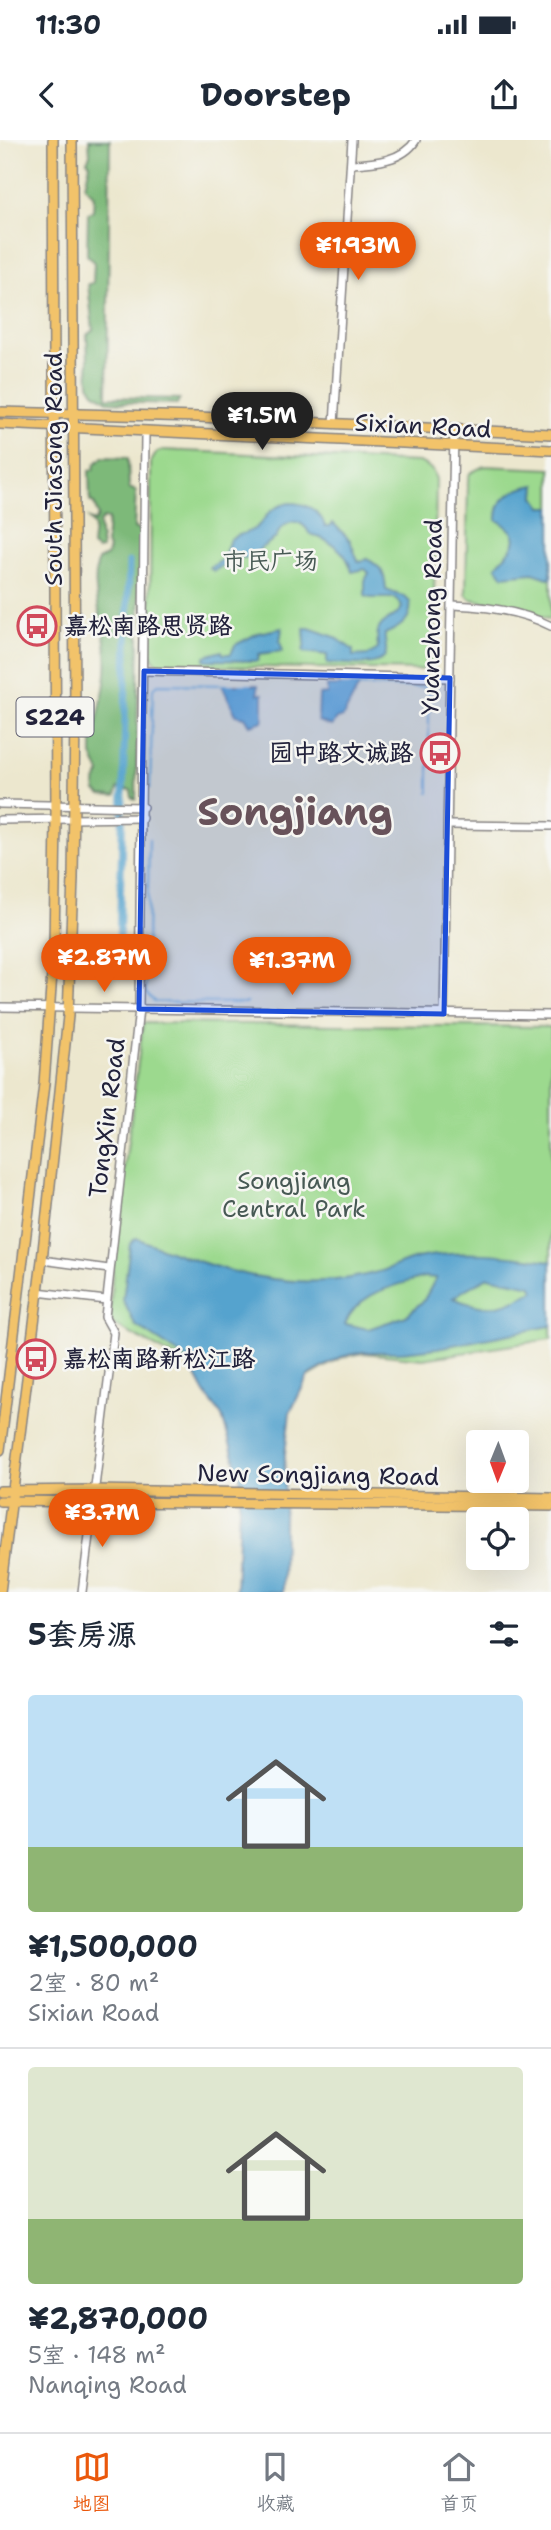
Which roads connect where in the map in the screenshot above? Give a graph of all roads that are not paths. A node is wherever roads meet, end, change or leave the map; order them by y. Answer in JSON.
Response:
{"nodes":[{"id":1,"x":53,"y":140,"type":"edge"},
{"id":2,"x":72,"y":140,"type":"edge"},
{"id":3,"x":352,"y":140,"type":"edge"},
{"id":4,"x":416,"y":140,"type":"edge"},
{"id":5,"x":351,"y":164,"type":"junction"},
{"id":6,"x":0,"y":412,"type":"edge"},
{"id":7,"x":73,"y":413,"type":"junction"},
{"id":8,"x":54,"y":414,"type":"junction"},
{"id":9,"x":0,"y":424,"type":"edge"},
{"id":10,"x":334,"y":424,"type":"junction"},
{"id":11,"x":55,"y":426,"type":"junction"},
{"id":12,"x":73,"y":427,"type":"junction"},
{"id":13,"x":454,"y":430,"type":"junction"},
{"id":14,"x":145,"y":433,"type":"junction"},
{"id":15,"x":551,"y":435,"type":"edge"},
{"id":16,"x":454,"y":446,"type":"junction"},
{"id":17,"x":551,"y":450,"type":"edge"},
{"id":18,"x":452,"y":605,"type":"junction"},
{"id":19,"x":551,"y":626,"type":"edge"},
{"id":20,"x":144,"y":671,"type":"junction"},
{"id":21,"x":450,"y":678,"type":"junction"},
{"id":22,"x":0,"y":804,"type":"edge"},
{"id":23,"x":55,"y":804,"type":"junction"},
{"id":24,"x":139,"y":807,"type":"junction"},
{"id":25,"x":74,"y":812,"type":"junction"},
{"id":26,"x":139,"y":818,"type":"junction"},
{"id":27,"x":0,"y":820,"type":"edge"},
{"id":28,"x":56,"y":820,"type":"junction"},
{"id":29,"x":449,"y":825,"type":"junction"},
{"id":30,"x":551,"y":826,"type":"edge"},
{"id":31,"x":0,"y":1007,"type":"edge"},
{"id":32,"x":51,"y":1007,"type":"junction"},
{"id":33,"x":68,"y":1008,"type":"junction"},
{"id":34,"x":139,"y":1009,"type":"junction"},
{"id":35,"x":444,"y":1014,"type":"junction"},
{"id":36,"x":551,"y":1015,"type":"edge"},
{"id":37,"x":42,"y":1260,"type":"junction"},
{"id":38,"x":108,"y":1269,"type":"junction"},
{"id":39,"x":37,"y":1292,"type":"junction"},
{"id":40,"x":106,"y":1300,"type":"junction"},
{"id":41,"x":0,"y":1450,"type":"edge"},
{"id":42,"x":95,"y":1490,"type":"junction"},
{"id":43,"x":0,"y":1491,"type":"edge"},
{"id":44,"x":12,"y":1496,"type":"junction"},
{"id":45,"x":551,"y":1498,"type":"edge"},
{"id":46,"x":0,"y":1501,"type":"edge"},
{"id":47,"x":93,"y":1502,"type":"junction"},
{"id":48,"x":551,"y":1506,"type":"edge"},
{"id":49,"x":0,"y":1592,"type":"edge"},
{"id":50,"x":82,"y":1592,"type":"edge"}],
"edges":[{"from":1,"to":8,"type":"main road","name":"South Jiasong Road","number":"S224"},
{"from":2,"to":7,"type":"main road","name":"South Jiasong Road","number":"S224"},
{"from":3,"to":5,"type":"street"},
{"from":4,"to":5,"type":"street"},
{"from":5,"to":10,"type":"street"},
{"from":6,"to":8,"type":"main road","name":"Sixian Road"},
{"from":7,"to":8,"type":"main road","name":"Sixian Road"},
{"from":7,"to":10,"type":"main road","name":"Sixian Road"},
{"from":7,"to":12,"type":"main road","name":"South Jiasong Road","number":"S224"},
{"from":8,"to":11,"type":"main road","name":"South Jiasong Road","number":"S224"},
{"from":9,"to":11,"type":"main road","name":"Sixian Road"},
{"from":10,"to":13,"type":"main road","name":"Sixian Road"},
{"from":11,"to":12,"type":"main road","name":"Sixian Road"},
{"from":11,"to":23,"type":"main road","name":"South Jiasong Road","number":"S224"},
{"from":12,"to":14,"type":"main road","name":"Sixian Road"},
{"from":12,"to":25,"type":"main road","name":"South Jiasong Road","number":"S224"},
{"from":13,"to":15,"type":"main road","name":"Sixian Road"},
{"from":13,"to":16,"type":"street","name":"Yuanzhong Road"},
{"from":14,"to":16,"type":"main road","name":"Sixian Road"},
{"from":14,"to":20,"type":"street","name":"TongXin Road"},
{"from":16,"to":17,"type":"main road","name":"Sixian Road"},
{"from":16,"to":18,"type":"street","name":"Yuanzhong Road"},
{"from":18,"to":19,"type":"street"},
{"from":18,"to":21,"type":"street","name":"Yuanzhong Road"},
{"from":20,"to":21,"type":"street"},
{"from":20,"to":24,"type":"street","name":"TongXin Road"},
{"from":21,"to":29,"type":"street","name":"Yuanzhong Road"},
{"from":22,"to":23,"type":"street"},
{"from":23,"to":25,"type":"street"},
{"from":23,"to":28,"type":"main road","name":"South Jiasong Road","number":"S224"},
{"from":24,"to":25,"type":"street"},
{"from":24,"to":26,"type":"street","name":"TongXin Road"},
{"from":25,"to":26,"type":"street"},
{"from":25,"to":28,"type":"street"},
{"from":25,"to":33,"type":"main road","name":"South Jiasong Road","number":"S224"},
{"from":26,"to":34,"type":"street","name":"TongXin Road"},
{"from":27,"to":28,"type":"street"},
{"from":28,"to":32,"type":"main road","name":"South Jiasong Road","number":"S224"},
{"from":29,"to":30,"type":"street"},
{"from":29,"to":35,"type":"street","name":"Yuanzhong Road"},
{"from":31,"to":32,"type":"street"},
{"from":32,"to":33,"type":"street"},
{"from":32,"to":41,"type":"main road","name":"South Jiasong Road","number":"S224"},
{"from":33,"to":34,"type":"street"},
{"from":33,"to":37,"type":"main road","name":"South Jiasong Road","number":"S224"},
{"from":34,"to":35,"type":"street"},
{"from":34,"to":38,"type":"street","name":"TongXin Road"},
{"from":35,"to":36,"type":"street"},
{"from":37,"to":38,"type":"street"},
{"from":37,"to":39,"type":"main road","name":"South Jiasong Road","number":"S224"},
{"from":38,"to":40,"type":"street","name":"TongXin Road"},
{"from":39,"to":40,"type":"street"},
{"from":39,"to":44,"type":"main road","name":"South Jiasong Road","number":"S224"},
{"from":40,"to":42,"type":"street","name":"TongXin Road"},
{"from":42,"to":44,"type":"main road","name":"New Songjiang Road"},
{"from":42,"to":45,"type":"main road","name":"New Songjiang Road"},
{"from":42,"to":47,"type":"street","name":"TongXin Road"},
{"from":43,"to":44,"type":"main road","name":"New Songjiang Road"},
{"from":44,"to":46,"type":"main road","name":"New Songjiang Road"},
{"from":44,"to":47,"type":"main road","name":"New Songjiang Road"},
{"from":44,"to":49,"type":"main road","name":"South Jiasong Road","number":"S224"},
{"from":47,"to":48,"type":"main road","name":"New Songjiang Road"},
{"from":47,"to":50,"type":"street","name":"TongXin Road"}]}
